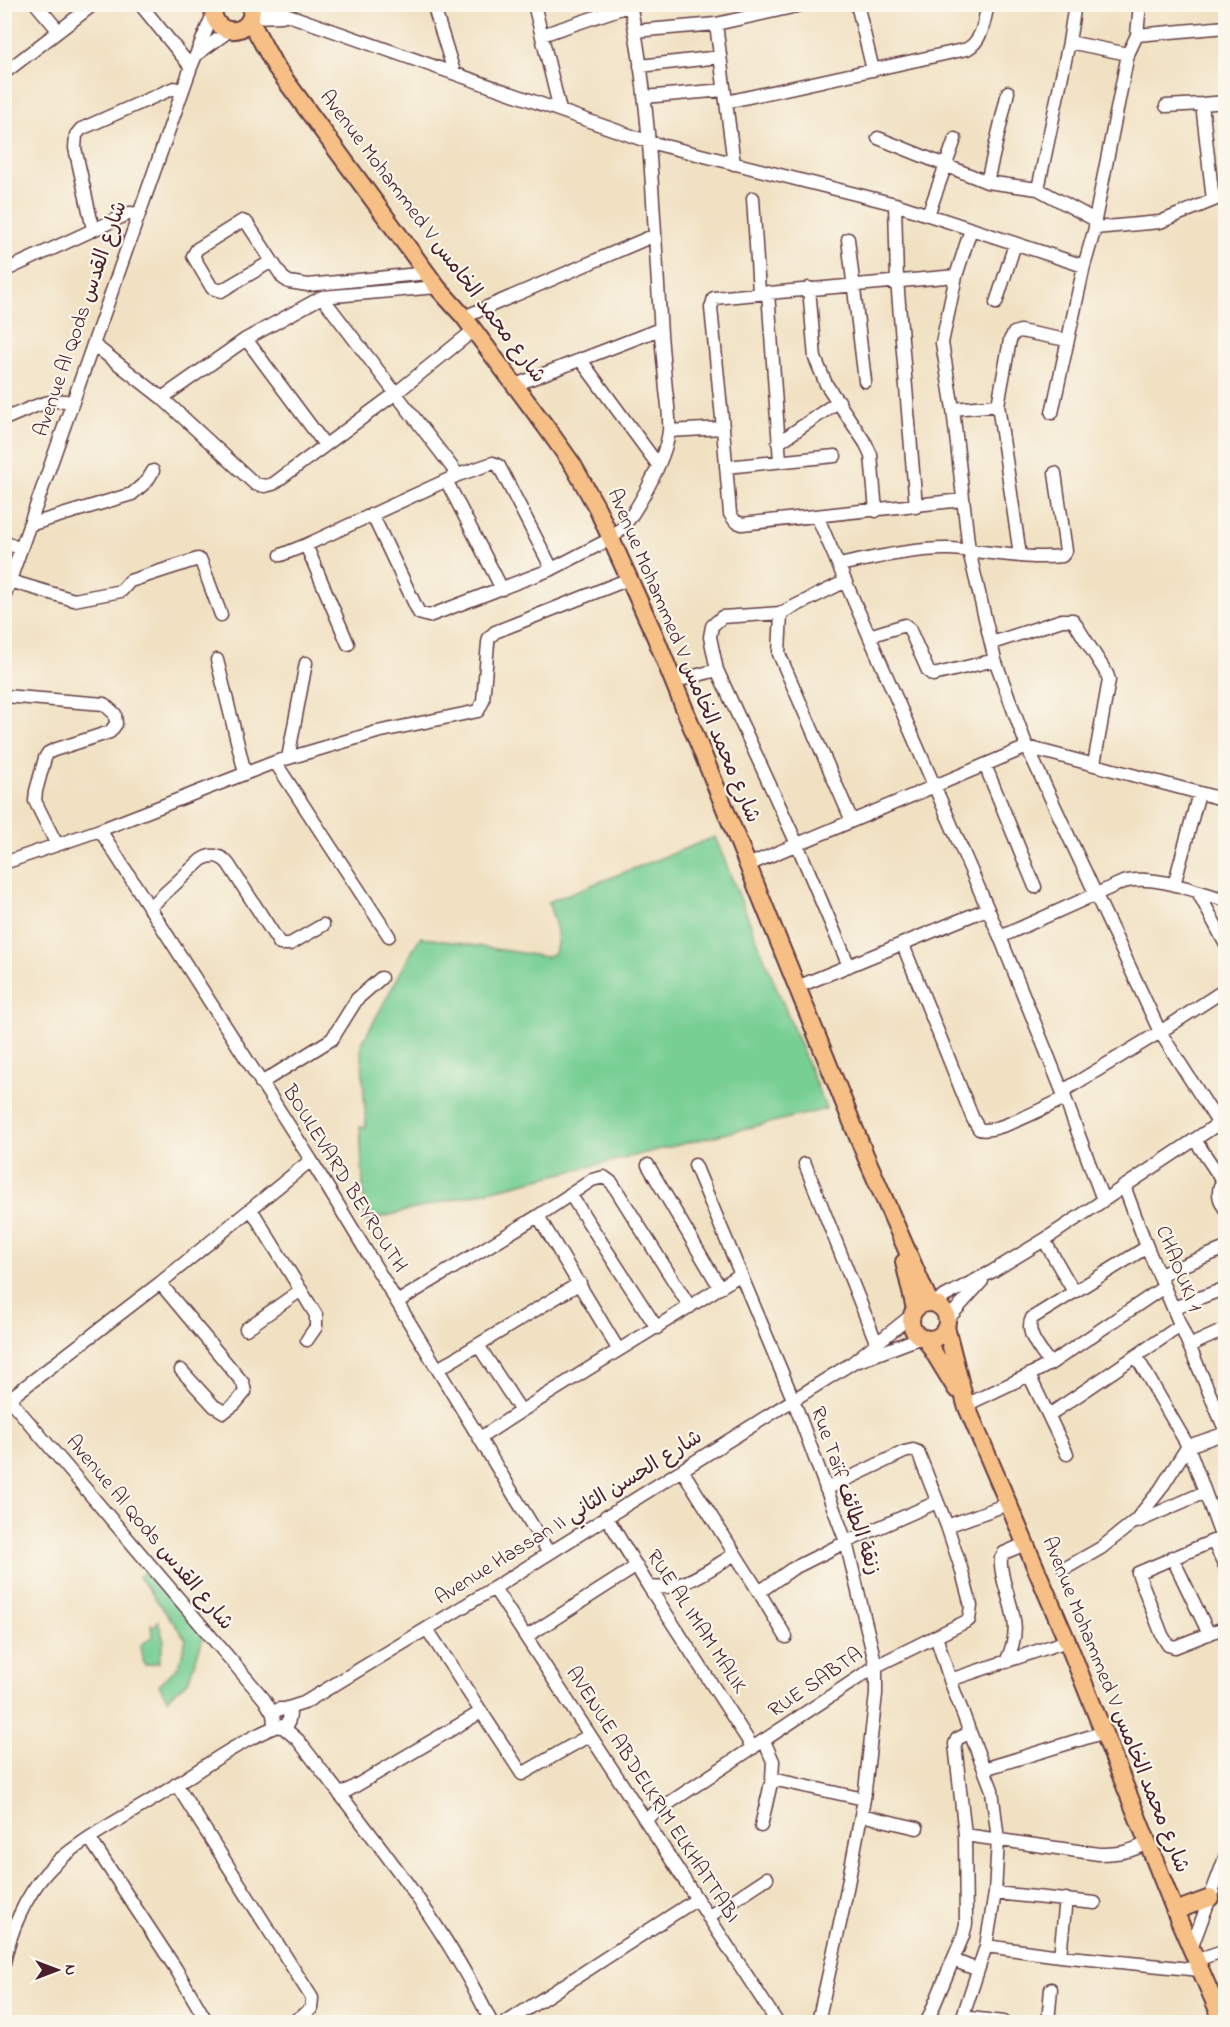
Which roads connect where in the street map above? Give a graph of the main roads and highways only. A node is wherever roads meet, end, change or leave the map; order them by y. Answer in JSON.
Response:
{"nodes":[{"id":1,"x":213,"y":9,"type":"edge"},
{"id":2,"x":253,"y":12,"type":"edge"},
{"id":3,"x":232,"y":31,"type":"junction"},
{"id":4,"x":275,"y":66,"type":"junction"},
{"id":5,"x":922,"y":1307,"type":"junction"},
{"id":6,"x":946,"y":1323,"type":"junction"},
{"id":7,"x":923,"y":1338,"type":"junction"},
{"id":8,"x":966,"y":1405,"type":"junction"},
{"id":9,"x":1210,"y":1898,"type":"road end"},
{"id":10,"x":1175,"y":1911,"type":"junction"},
{"id":11,"x":1223,"y":2022,"type":"edge"}],
"edges":[{"from":1,"to":3,"type":"main road","name":"Avenue Mohammed V شارع محمد الخامس"},
{"from":2,"to":3,"type":"main road"},
{"from":2,"to":4,"type":"main road","name":"Avenue Mohammed V شارع محمد الخامس"},
{"from":3,"to":4,"type":"main road","name":"Avenue Mohammed V شارع محمد الخامس"},
{"from":4,"to":5,"type":"main road","name":"Avenue Mohammed V شارع محمد الخامس"},
{"from":5,"to":6,"type":"main road"},
{"from":5,"to":7,"type":"main road"},
{"from":6,"to":7,"type":"main road"},
{"from":6,"to":8,"type":"main road"},
{"from":7,"to":8,"type":"main road"},
{"from":8,"to":10,"type":"main road","name":"Avenue Mohammed V شارع محمد الخامس"},
{"from":9,"to":10,"type":"main road"},
{"from":10,"to":11,"type":"main road","name":"Avenue Mohammed V شارع محمد الخامس"}]}
